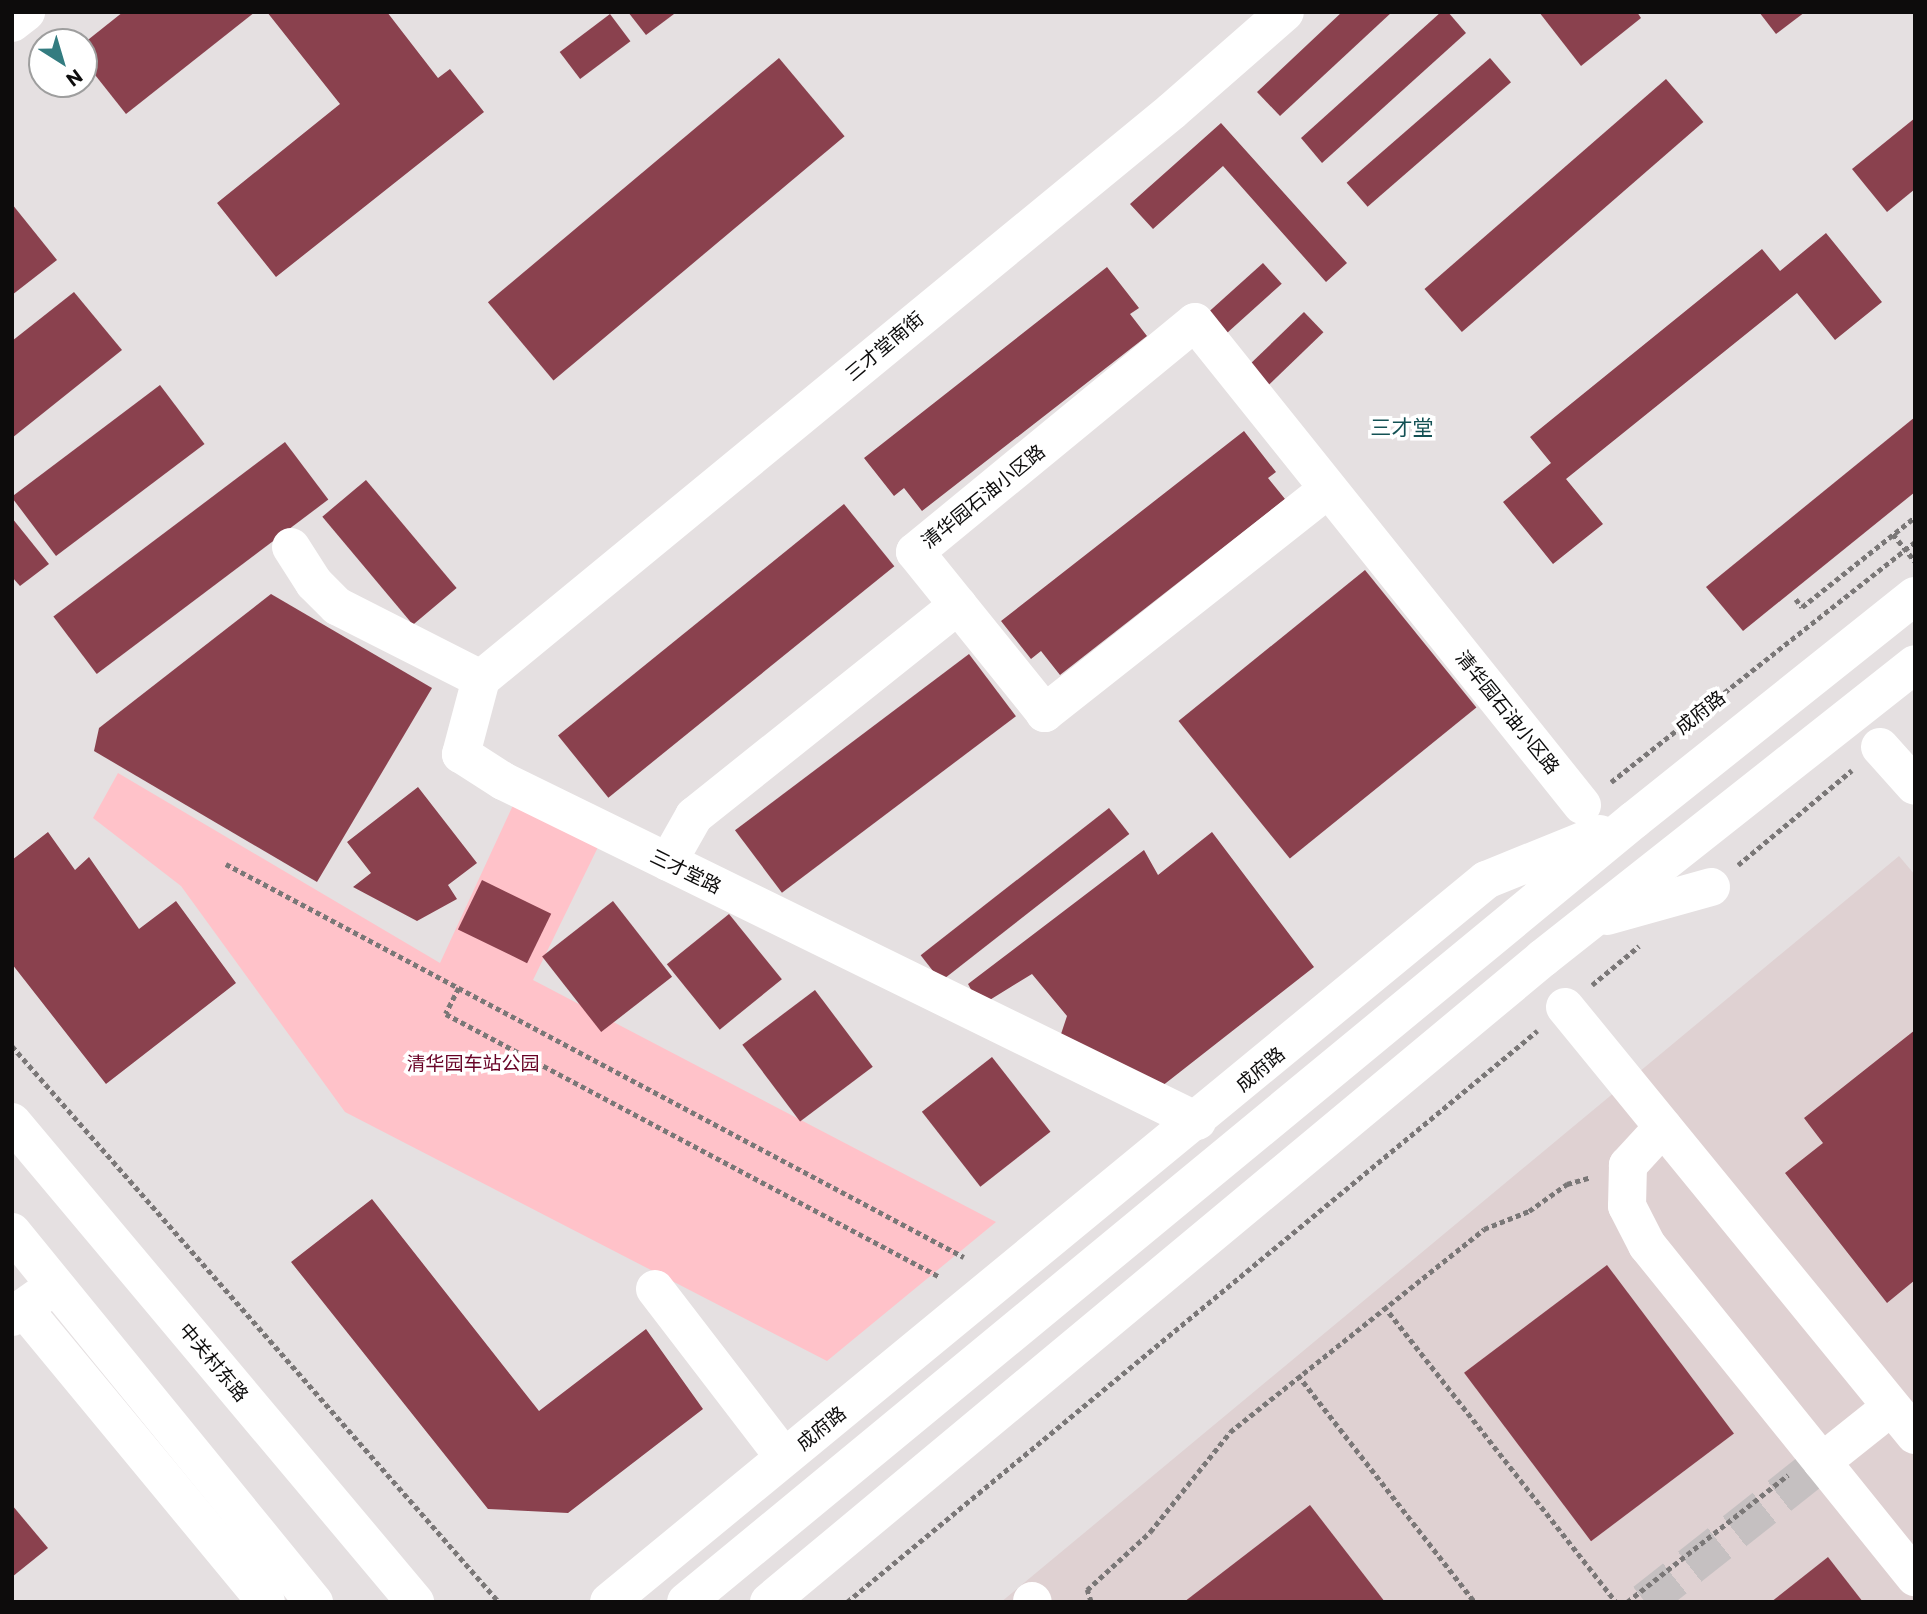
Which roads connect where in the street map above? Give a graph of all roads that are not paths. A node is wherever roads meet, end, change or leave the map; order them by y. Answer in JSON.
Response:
{"nodes":[{"id":1,"x":26,"y":12,"type":"edge"},
{"id":2,"x":1285,"y":12,"type":"edge"},
{"id":3,"x":12,"y":23,"type":"edge"},
{"id":4,"x":1327,"y":490,"type":"junction"},
{"id":5,"x":291,"y":547,"type":"dead end"},
{"id":6,"x":1915,"y":596,"type":"edge"},
{"id":7,"x":958,"y":606,"type":"junction"},
{"id":8,"x":1915,"y":664,"type":"edge"},
{"id":9,"x":481,"y":679,"type":"junction"},
{"id":10,"x":1897,"y":744,"type":"edge"},
{"id":11,"x":1915,"y":786,"type":"edge"},
{"id":12,"x":1582,"y":805,"type":"road end"},
{"id":13,"x":1634,"y":820,"type":"junction"},
{"id":14,"x":668,"y":862,"type":"junction"},
{"id":15,"x":1711,"y":887,"type":"road end"},
{"id":16,"x":1588,"y":922,"type":"junction"},
{"id":17,"x":1565,"y":1007,"type":"road end"},
{"id":18,"x":1197,"y":1121,"type":"junction"},
{"id":19,"x":12,"y":1122,"type":"edge"},
{"id":20,"x":1663,"y":1127,"type":"junction"},
{"id":21,"x":12,"y":1233,"type":"edge"},
{"id":22,"x":55,"y":1286,"type":"junction"},
{"id":23,"x":655,"y":1289,"type":"dead end"},
{"id":24,"x":18,"y":1312,"type":"edge"},
{"id":25,"x":1903,"y":1421,"type":"edge"},
{"id":26,"x":784,"y":1457,"type":"junction"},
{"id":27,"x":1805,"y":1468,"type":"junction"},
{"id":28,"x":1915,"y":1577,"type":"edge"},
{"id":29,"x":267,"y":1602,"type":"edge"},
{"id":30,"x":314,"y":1602,"type":"edge"},
{"id":31,"x":415,"y":1602,"type":"edge"},
{"id":32,"x":609,"y":1602,"type":"edge"},
{"id":33,"x":687,"y":1602,"type":"edge"},
{"id":34,"x":769,"y":1602,"type":"edge"}],
"edges":[{"from":1,"to":3,"type":"main road"},
{"from":2,"to":9,"type":"main road","name":"三才堂南街"},
{"from":4,"to":7,"type":"main road","name":"清华园石油小区路"},
{"from":4,"to":7,"type":"main road","name":"清华园石油小区路"},
{"from":4,"to":12,"type":"main road","name":"清华园石油小区路"},
{"from":5,"to":9,"type":"main road"},
{"from":6,"to":13,"type":"main road"},
{"from":7,"to":14,"type":"main road"},
{"from":8,"to":16,"type":"main road"},
{"from":9,"to":14,"type":"main road","name":"三才堂路"},
{"from":10,"to":11,"type":"main road"},
{"from":13,"to":18,"type":"main road","name":"成府路"},
{"from":13,"to":33,"type":"main road"},
{"from":14,"to":18,"type":"main road","name":"三才堂路"},
{"from":15,"to":16,"type":"main road"},
{"from":16,"to":34,"type":"main road"},
{"from":17,"to":20,"type":"main road"},
{"from":18,"to":26,"type":"main road","name":"成府路"},
{"from":19,"to":31,"type":"main road","name":"中关村东路"},
{"from":20,"to":25,"type":"main road"},
{"from":20,"to":27,"type":"main road"},
{"from":21,"to":22,"type":"main road"},
{"from":22,"to":24,"type":"main road"},
{"from":22,"to":30,"type":"main road"},
{"from":23,"to":26,"type":"main road"},
{"from":24,"to":29,"type":"main road"},
{"from":25,"to":27,"type":"main road"},
{"from":26,"to":32,"type":"main road","name":"成府路"},
{"from":27,"to":28,"type":"main road"}]}
